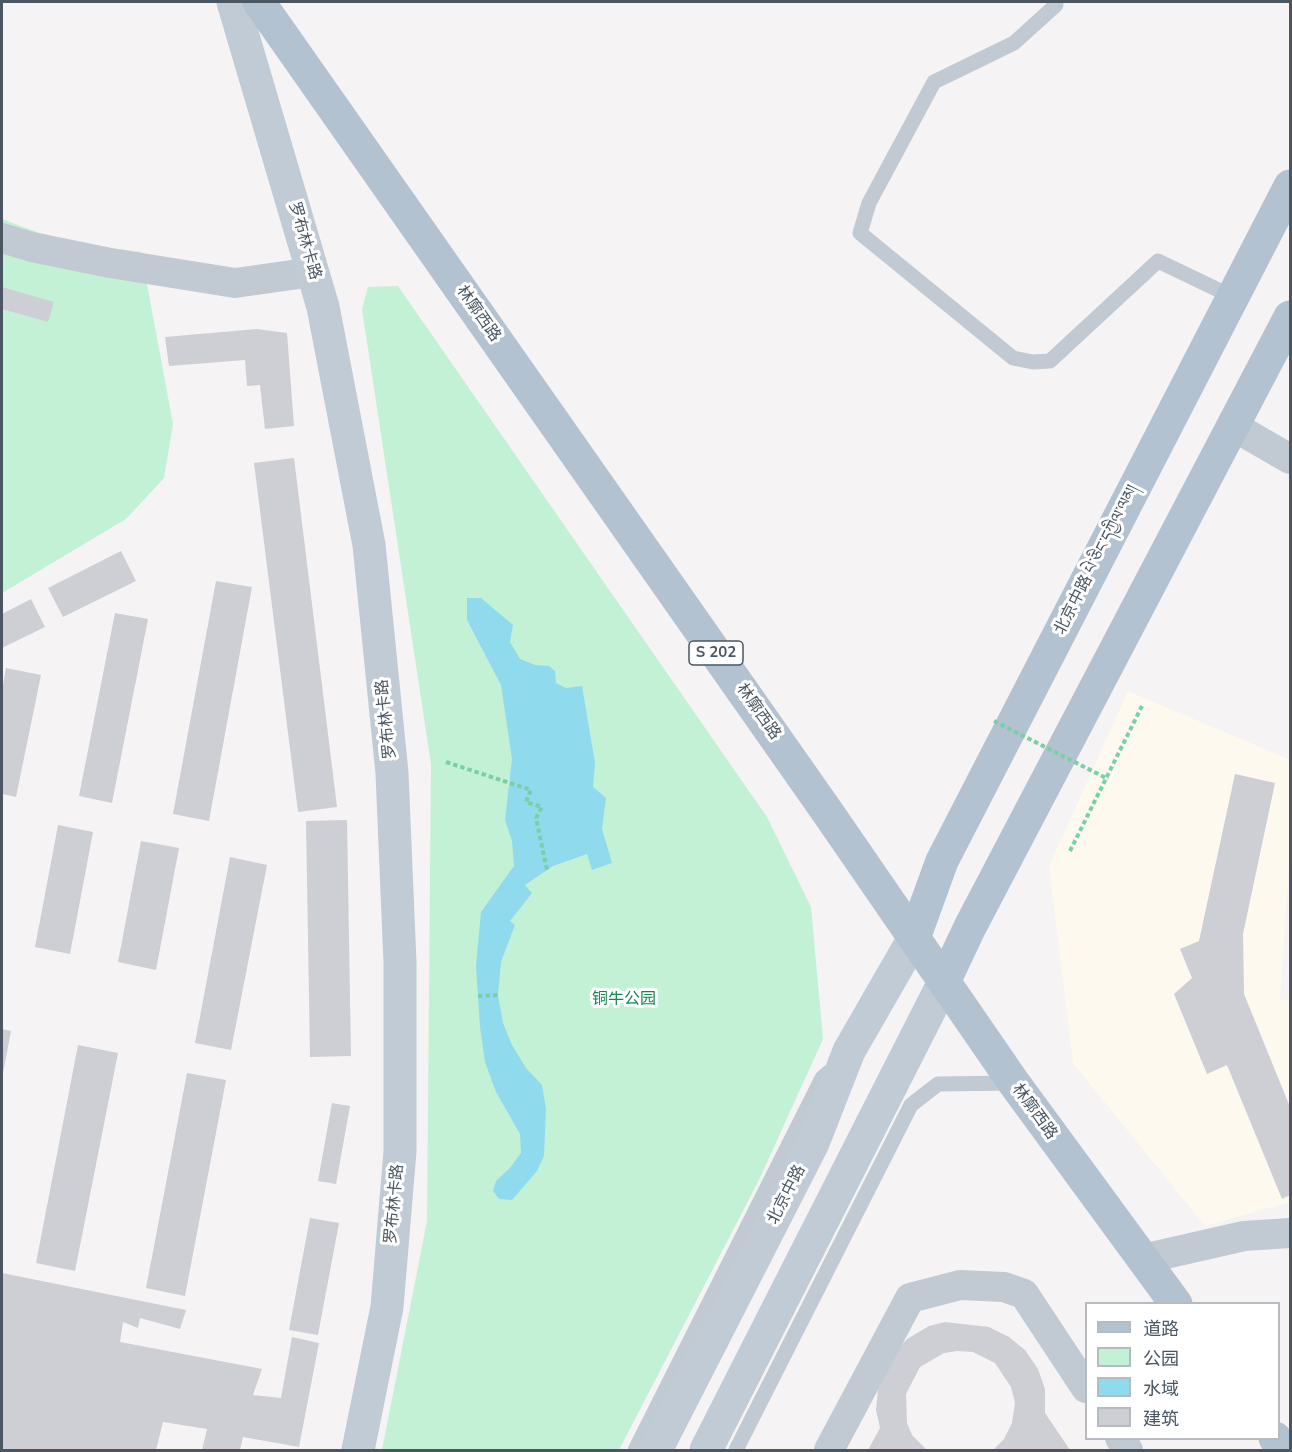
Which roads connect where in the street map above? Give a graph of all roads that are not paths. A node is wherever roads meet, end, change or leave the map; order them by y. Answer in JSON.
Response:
{"nodes":[{"id":1,"x":233,"y":2,"type":"edge"},
{"id":2,"x":259,"y":2,"type":"edge"},
{"id":3,"x":1056,"y":5,"type":"dead end"},
{"id":4,"x":1290,"y":186,"type":"edge"},
{"id":5,"x":2,"y":238,"type":"edge"},
{"id":6,"x":313,"y":272,"type":"junction"},
{"id":7,"x":1233,"y":297,"type":"junction"},
{"id":8,"x":1290,"y":317,"type":"edge"},
{"id":9,"x":1233,"y":426,"type":"junction"},
{"id":10,"x":1290,"y":459,"type":"edge"},
{"id":11,"x":914,"y":938,"type":"junction"},
{"id":12,"x":944,"y":982,"type":"junction"},
{"id":13,"x":849,"y":1051,"type":"junction"},
{"id":14,"x":1014,"y":1083,"type":"junction"},
{"id":15,"x":1290,"y":1233,"type":"edge"},
{"id":16,"x":1143,"y":1259,"type":"junction"},
{"id":17,"x":1175,"y":1302,"type":"edge"},
{"id":18,"x":1085,"y":1386,"type":"edge"},
{"id":19,"x":358,"y":1450,"type":"edge"},
{"id":20,"x":635,"y":1450,"type":"edge"},
{"id":21,"x":656,"y":1450,"type":"edge"},
{"id":22,"x":706,"y":1450,"type":"edge"},
{"id":23,"x":736,"y":1450,"type":"edge"},
{"id":24,"x":829,"y":1450,"type":"edge"}],
"edges":[{"from":1,"to":6,"type":"main road","name":"罗布林卡路"},
{"from":2,"to":11,"type":"main road","name":"林廓西路","number":"S 202"},
{"from":3,"to":7,"type":"lane"},
{"from":4,"to":7,"type":"main road","name":"北京中路 པེ་ཅིང་དཀྱིལ་ལམ།"},
{"from":5,"to":6,"type":"street"},
{"from":6,"to":19,"type":"main road","name":"罗布林卡路"},
{"from":7,"to":11,"type":"main road","name":"北京中路 པེ་ཅིང་དཀྱིལ་ལམ།"},
{"from":8,"to":9,"type":"main road"},
{"from":9,"to":10,"type":"street"},
{"from":9,"to":12,"type":"main road"},
{"from":11,"to":12,"type":"main road","name":"林廓西路","number":"S 202"},
{"from":11,"to":13,"type":"main road","name":"北京中路"},
{"from":12,"to":14,"type":"main road","name":"林廓西路","number":"S 202"},
{"from":12,"to":22,"type":"main road"},
{"from":13,"to":20,"type":"lane"},
{"from":13,"to":21,"type":"main road","name":"北京中路"},
{"from":14,"to":16,"type":"main road","name":"林廓西路","number":"S 202"},
{"from":14,"to":23,"type":"lane"},
{"from":15,"to":16,"type":"street"},
{"from":16,"to":17,"type":"main road","name":"林廓西路","number":"S 202"},
{"from":18,"to":24,"type":"street"}]}
